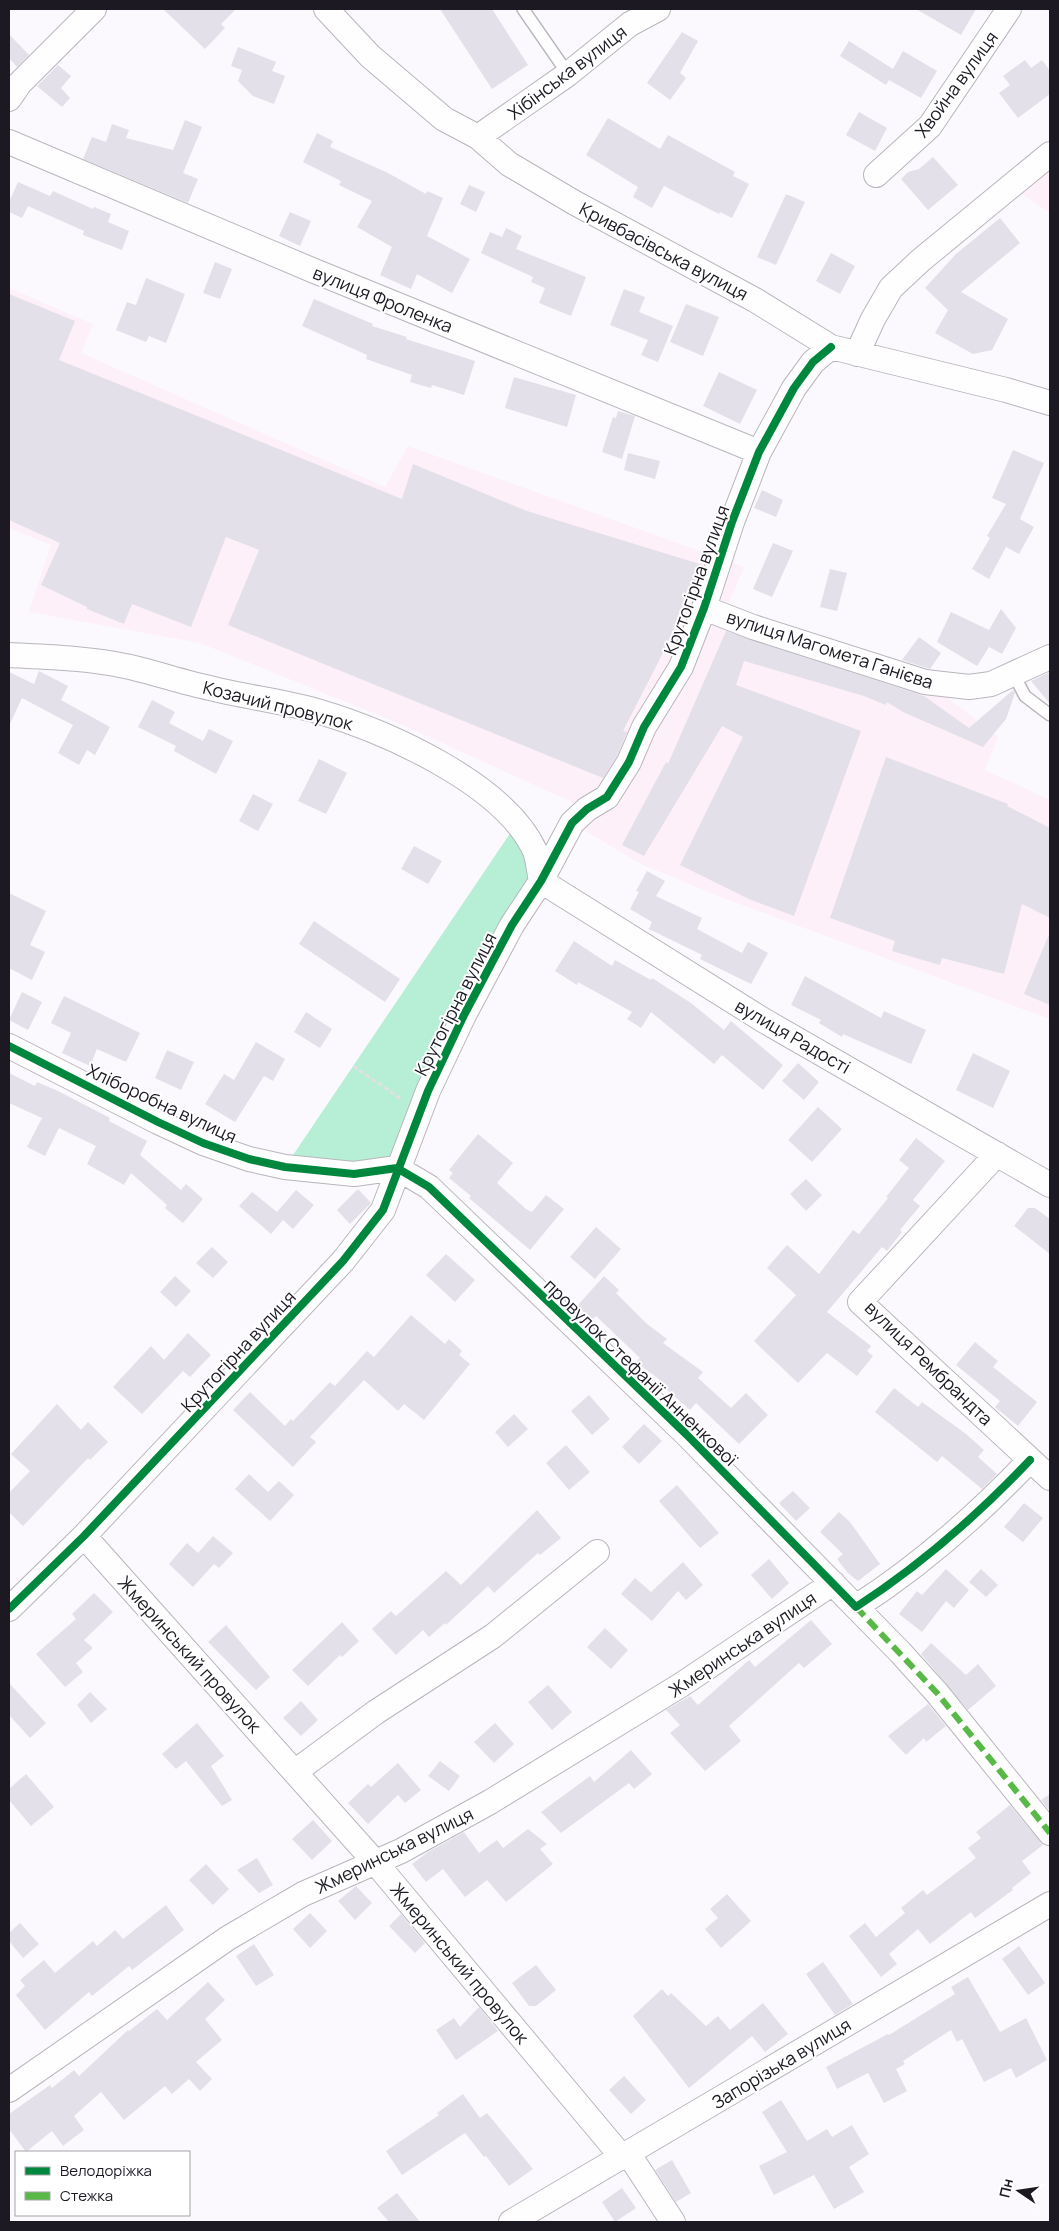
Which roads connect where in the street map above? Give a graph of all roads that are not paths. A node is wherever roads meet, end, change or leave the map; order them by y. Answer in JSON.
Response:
{"nodes":[{"id":1,"x":94,"y":9,"type":"edge"},
{"id":2,"x":326,"y":9,"type":"edge"},
{"id":3,"x":523,"y":9,"type":"edge"},
{"id":4,"x":658,"y":9,"type":"edge"},
{"id":5,"x":1009,"y":9,"type":"edge"},
{"id":6,"x":568,"y":74,"type":"junction"},
{"id":7,"x":9,"y":99,"type":"edge"},
{"id":8,"x":478,"y":136,"type":"junction"},
{"id":9,"x":9,"y":142,"type":"edge"},
{"id":10,"x":1050,"y":154,"type":"edge"},
{"id":11,"x":876,"y":175,"type":"dead end"},
{"id":12,"x":831,"y":347,"type":"junction"},
{"id":13,"x":857,"y":354,"type":"junction"},
{"id":14,"x":1050,"y":403,"type":"edge"},
{"id":15,"x":759,"y":452,"type":"junction"},
{"id":16,"x":704,"y":608,"type":"junction"},
{"id":17,"x":9,"y":654,"type":"edge"},
{"id":18,"x":1050,"y":657,"type":"edge"},
{"id":19,"x":1014,"y":675,"type":"junction"},
{"id":20,"x":1050,"y":715,"type":"edge"},
{"id":21,"x":541,"y":880,"type":"junction"},
{"id":22,"x":9,"y":1046,"type":"edge"},
{"id":23,"x":997,"y":1154,"type":"junction"},
{"id":24,"x":397,"y":1168,"type":"junction"},
{"id":25,"x":1050,"y":1185,"type":"edge"},
{"id":26,"x":1030,"y":1460,"type":"junction"},
{"id":27,"x":1050,"y":1478,"type":"edge"},
{"id":28,"x":84,"y":1536,"type":"junction"},
{"id":29,"x":597,"y":1552,"type":"dead end"},
{"id":30,"x":833,"y":1583,"type":"junction"},
{"id":31,"x":856,"y":1607,"type":"junction"},
{"id":32,"x":9,"y":1609,"type":"edge"},
{"id":33,"x":296,"y":1771,"type":"junction"},
{"id":34,"x":1050,"y":1833,"type":"edge"},
{"id":35,"x":375,"y":1862,"type":"junction"},
{"id":36,"x":1050,"y":1904,"type":"edge"},
{"id":37,"x":9,"y":2090,"type":"edge"},
{"id":38,"x":625,"y":2155,"type":"junction"},
{"id":39,"x":511,"y":2222,"type":"edge"},
{"id":40,"x":673,"y":2222,"type":"edge"}],
"edges":[{"from":1,"to":7,"type":"street"},
{"from":2,"to":8,"type":"street","name":"Кривбасівська вулиця"},
{"from":3,"to":6,"type":"lane"},
{"from":4,"to":6,"type":"street","name":"Хібінська вулиця"},
{"from":5,"to":11,"type":"street","name":"Хвойна вулиця"},
{"from":6,"to":8,"type":"street","name":"Хібінська вулиця"},
{"from":8,"to":12,"type":"street","name":"Кривбасівська вулиця"},
{"from":9,"to":15,"type":"street","name":"вулиця Фроленка"},
{"from":10,"to":13,"type":"street"},
{"from":12,"to":13,"type":"street","name":"Кривбасівська вулиця"},
{"from":12,"to":15,"type":"street","name":"Крутогірна вулиця"},
{"from":13,"to":14,"type":"street","name":"Кривбасівська вулиця"},
{"from":15,"to":16,"type":"street","name":"Крутогірна вулиця"},
{"from":16,"to":19,"type":"street","name":"вулиця Магомета Ганієва"},
{"from":16,"to":21,"type":"street","name":"Крутогірна вулиця"},
{"from":17,"to":21,"type":"street","name":"Козачий провулок"},
{"from":18,"to":19,"type":"street","name":"вулиця Магомета Ганієва"},
{"from":19,"to":20,"type":"lane"},
{"from":21,"to":23,"type":"street","name":"вулиця Радості"},
{"from":21,"to":24,"type":"street","name":"Крутогірна вулиця"},
{"from":22,"to":24,"type":"street","name":"Хліборобна вулиця"},
{"from":23,"to":25,"type":"street","name":"вулиця Радості"},
{"from":23,"to":26,"type":"street","name":"вулиця Рембрандта"},
{"from":24,"to":28,"type":"street","name":"Крутогірна вулиця"},
{"from":24,"to":30,"type":"street","name":"провулок Стефанії Анненкової"},
{"from":26,"to":27,"type":"street","name":"вулиця Рембрандта"},
{"from":26,"to":31,"type":"street"},
{"from":28,"to":32,"type":"street","name":"Крутогірна вулиця"},
{"from":28,"to":33,"type":"street","name":"Жмеринський провулок"},
{"from":29,"to":33,"type":"street"},
{"from":30,"to":31,"type":"street","name":"провулок Стефанії Анненкової"},
{"from":30,"to":35,"type":"street","name":"Жмеринська вулиця"},
{"from":31,"to":34,"type":"street","name":"провулок Стефанії Анненкової"},
{"from":33,"to":35,"type":"street","name":"Жмеринський провулок"},
{"from":35,"to":37,"type":"street","name":"Жмеринська вулиця"},
{"from":35,"to":38,"type":"street","name":"Жмеринський провулок"},
{"from":36,"to":38,"type":"street","name":"Запорізька вулиця"},
{"from":38,"to":39,"type":"street","name":"Запорізька вулиця"},
{"from":38,"to":40,"type":"street","name":"Жмеринський провулок"}]}
